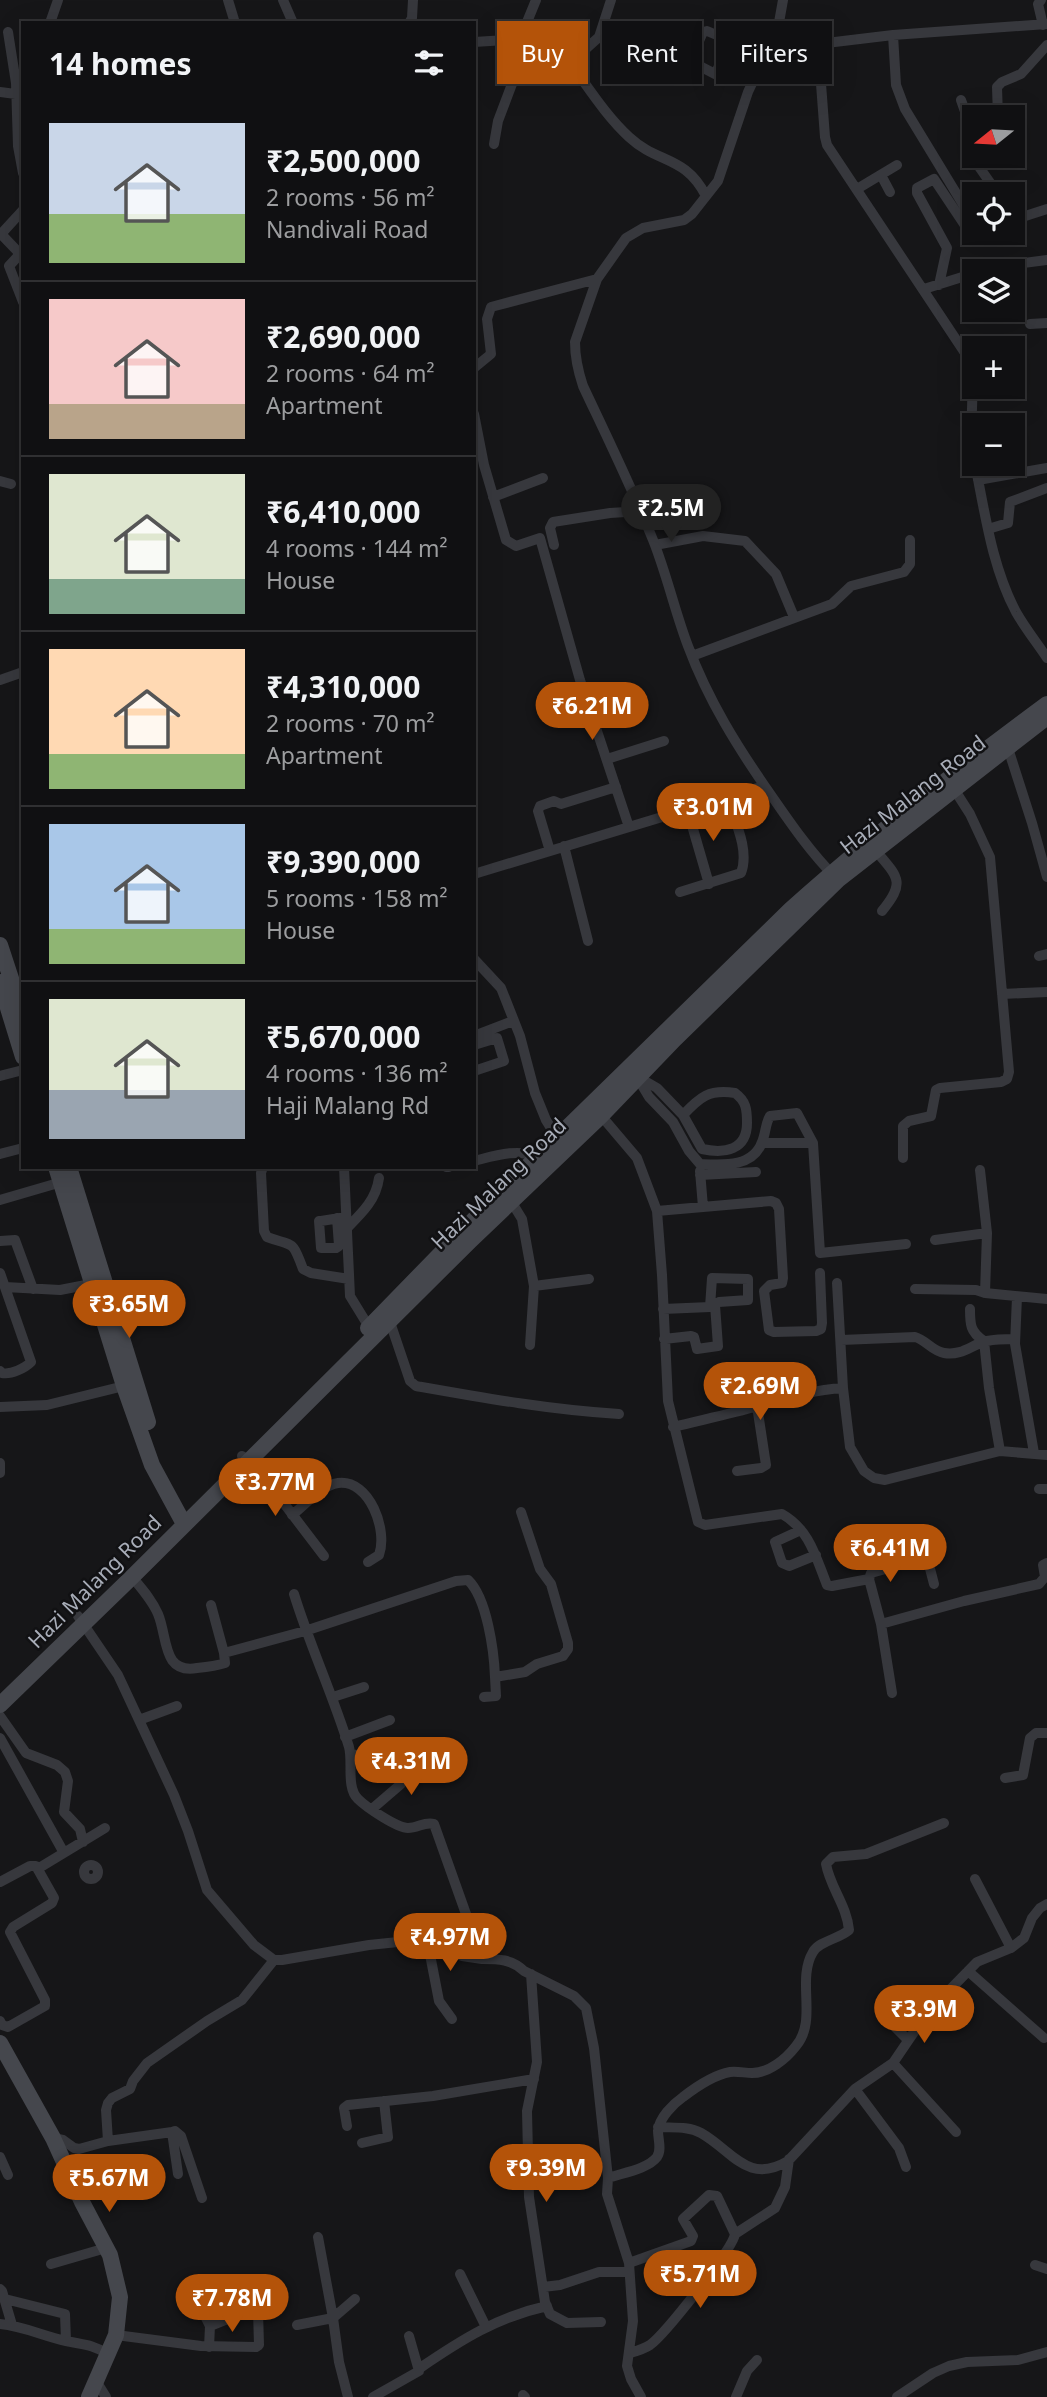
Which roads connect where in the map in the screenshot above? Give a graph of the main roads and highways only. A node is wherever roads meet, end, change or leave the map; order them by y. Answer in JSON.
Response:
{"nodes":[{"id":1,"x":1047,"y":704,"type":"edge"},
{"id":2,"x":1047,"y":717,"type":"edge"},
{"id":3,"x":1005,"y":742,"type":"junction"},
{"id":4,"x":834,"y":877,"type":"junction"},
{"id":5,"x":0,"y":944,"type":"edge"},
{"id":6,"x":0,"y":982,"type":"edge"},
{"id":7,"x":21,"y":1010,"type":"edge"},
{"id":8,"x":21,"y":1050,"type":"edge"},
{"id":9,"x":561,"y":1144,"type":"junction"},
{"id":10,"x":64,"y":1174,"type":"edge"},
{"id":11,"x":386,"y":1318,"type":"junction"},
{"id":12,"x":245,"y":1459,"type":"junction"},
{"id":13,"x":184,"y":1518,"type":"junction"},
{"id":14,"x":81,"y":1620,"type":"junction"},
{"id":15,"x":0,"y":1691,"type":"edge"},
{"id":16,"x":0,"y":1704,"type":"edge"},
{"id":17,"x":0,"y":2043,"type":"edge"},
{"id":18,"x":92,"y":2392,"type":"edge"}],
"edges":[{"from":1,"to":3,"type":"main road","name":"Hazi Malang Road"},
{"from":2,"to":3,"type":"main road","name":"Hazi Malang Road"},
{"from":3,"to":4,"type":"main road","name":"Hazi Malang Road"},
{"from":3,"to":4,"type":"main road","name":"Hazi Malang Road"},
{"from":4,"to":9,"type":"main road","name":"Hazi Malang Road"},
{"from":5,"to":7,"type":"main road"},
{"from":6,"to":8,"type":"main road"},
{"from":9,"to":11,"type":"main road","name":"Hazi Malang Road"},
{"from":9,"to":11,"type":"main road","name":"Hazi Malang Road"},
{"from":10,"to":13,"type":"main road"},
{"from":10,"to":13,"type":"main road"},
{"from":11,"to":12,"type":"main road","name":"Hazi Malang Road"},
{"from":11,"to":12,"type":"main road","name":"Hazi Malang Road"},
{"from":12,"to":13,"type":"main road","name":"Hazi Malang Road"},
{"from":13,"to":14,"type":"main road","name":"Hazi Malang Road"},
{"from":13,"to":14,"type":"main road","name":"Hazi Malang Road"},
{"from":14,"to":15,"type":"main road","name":"Hazi Malang Road"},
{"from":14,"to":16,"type":"main road","name":"Hazi Malang Road"},
{"from":17,"to":18,"type":"main road"}]}
